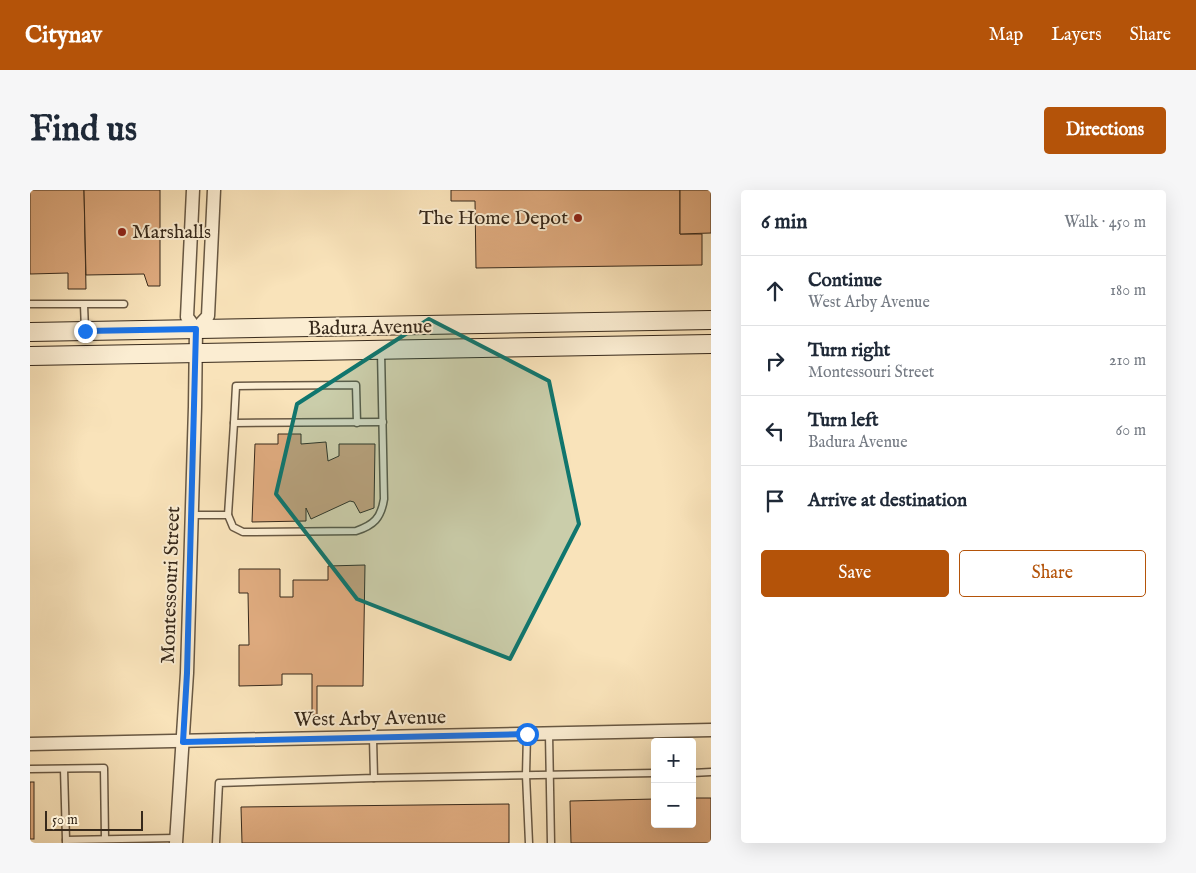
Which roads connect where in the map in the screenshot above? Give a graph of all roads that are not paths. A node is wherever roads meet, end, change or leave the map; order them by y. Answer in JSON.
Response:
{"nodes":[{"id":1,"x":193,"y":190,"type":"edge"},
{"id":2,"x":214,"y":190,"type":"edge"},
{"id":3,"x":30,"y":304,"type":"edge"},
{"id":4,"x":124,"y":304,"type":"dead end"},
{"id":5,"x":84,"y":305,"type":"junction"},
{"id":6,"x":711,"y":320,"type":"edge"},
{"id":7,"x":196,"y":329,"type":"junction"},
{"id":8,"x":85,"y":331,"type":"junction"},
{"id":9,"x":30,"y":332,"type":"edge"},
{"id":10,"x":711,"y":344,"type":"edge"},
{"id":11,"x":381,"y":349,"type":"junction"},
{"id":12,"x":196,"y":352,"type":"junction"},
{"id":13,"x":30,"y":356,"type":"edge"},
{"id":14,"x":357,"y":422,"type":"junction"},
{"id":15,"x":383,"y":422,"type":"junction"},
{"id":16,"x":234,"y":423,"type":"junction"},
{"id":17,"x":192,"y":515,"type":"junction"},
{"id":18,"x":228,"y":515,"type":"junction"},
{"id":19,"x":711,"y":730,"type":"edge"},
{"id":20,"x":527,"y":734,"type":"junction"},
{"id":21,"x":549,"y":734,"type":"junction"},
{"id":22,"x":373,"y":738,"type":"junction"},
{"id":23,"x":183,"y":742,"type":"junction"},
{"id":24,"x":30,"y":744,"type":"edge"},
{"id":25,"x":30,"y":769,"type":"edge"},
{"id":26,"x":64,"y":769,"type":"junction"},
{"id":27,"x":711,"y":772,"type":"edge"},
{"id":28,"x":651,"y":773,"type":"edge"},
{"id":29,"x":696,"y":773,"type":"edge"},
{"id":30,"x":526,"y":775,"type":"junction"},
{"id":31,"x":551,"y":775,"type":"junction"},
{"id":32,"x":374,"y":778,"type":"junction"},
{"id":33,"x":105,"y":840,"type":"junction"},
{"id":34,"x":176,"y":840,"type":"edge"},
{"id":35,"x":66,"y":842,"type":"edge"},
{"id":36,"x":216,"y":843,"type":"edge"},
{"id":37,"x":529,"y":843,"type":"edge"},
{"id":38,"x":550,"y":843,"type":"edge"}],
"edges":[{"from":1,"to":7,"type":"street","name":"Montessouri Street"},
{"from":2,"to":7,"type":"street"},
{"from":3,"to":5,"type":"lane"},
{"from":4,"to":5,"type":"lane"},
{"from":5,"to":8,"type":"lane"},
{"from":6,"to":7,"type":"main road","name":"Badura Avenue"},
{"from":7,"to":8,"type":"main road","name":"Badura Avenue"},
{"from":7,"to":12,"type":"street","name":"Montessouri Street"},
{"from":8,"to":9,"type":"main road","name":"Badura Avenue"},
{"from":10,"to":11,"type":"main road","name":"Badura Avenue"},
{"from":11,"to":12,"type":"main road","name":"Badura Avenue"},
{"from":11,"to":15,"type":"lane"},
{"from":12,"to":13,"type":"main road","name":"Badura Avenue"},
{"from":12,"to":17,"type":"street","name":"Montessouri Street"},
{"from":14,"to":15,"type":"lane"},
{"from":14,"to":16,"type":"lane"},
{"from":14,"to":16,"type":"lane"},
{"from":15,"to":18,"type":"lane"},
{"from":16,"to":18,"type":"lane"},
{"from":17,"to":18,"type":"lane"},
{"from":17,"to":23,"type":"street","name":"Montessouri Street"},
{"from":19,"to":21,"type":"street","name":"West Arby Avenue"},
{"from":20,"to":21,"type":"street","name":"West Arby Avenue"},
{"from":20,"to":22,"type":"street","name":"West Arby Avenue"},
{"from":20,"to":30,"type":"lane"},
{"from":21,"to":31,"type":"lane"},
{"from":22,"to":23,"type":"street","name":"West Arby Avenue"},
{"from":22,"to":32,"type":"lane"},
{"from":23,"to":24,"type":"street","name":"West Arby Avenue"},
{"from":23,"to":34,"type":"street","name":"Montessouri Street"},
{"from":25,"to":26,"type":"lane"},
{"from":26,"to":33,"type":"lane"},
{"from":26,"to":35,"type":"lane"},
{"from":27,"to":29,"type":"lane"},
{"from":28,"to":31,"type":"lane"},
{"from":30,"to":31,"type":"lane"},
{"from":30,"to":32,"type":"lane"},
{"from":30,"to":37,"type":"lane"},
{"from":31,"to":38,"type":"lane"},
{"from":32,"to":36,"type":"lane"},
{"from":33,"to":34,"type":"lane"},
{"from":33,"to":35,"type":"lane"}]}
